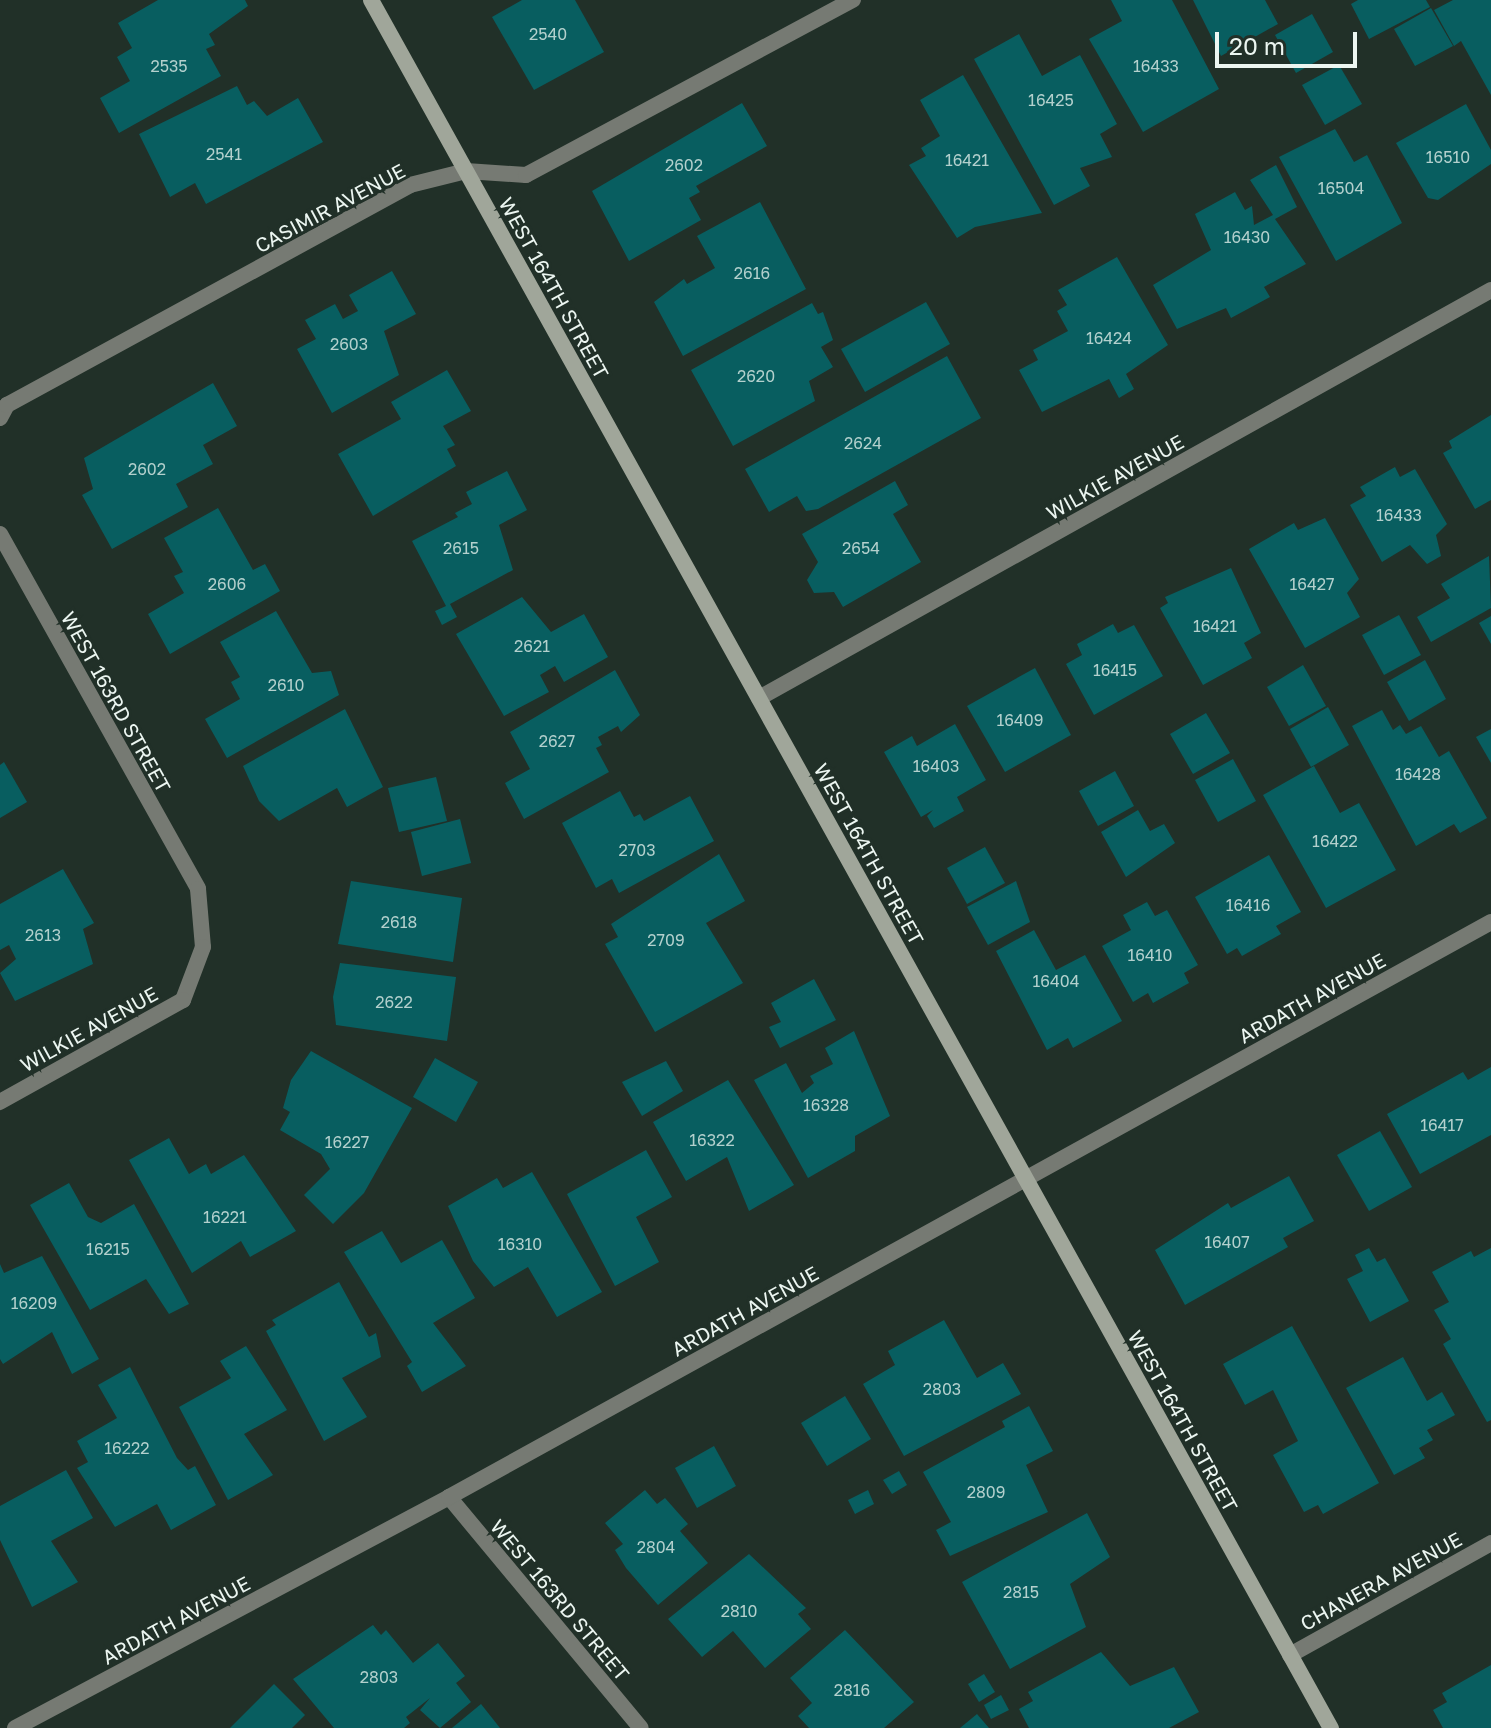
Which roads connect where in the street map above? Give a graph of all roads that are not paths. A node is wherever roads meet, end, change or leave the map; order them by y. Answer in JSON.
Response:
{"nodes":[{"id":1,"x":371,"y":0,"type":"edge"},
{"id":2,"x":853,"y":0,"type":"edge"},
{"id":3,"x":466,"y":171,"type":"junction"},
{"id":4,"x":1491,"y":290,"type":"edge"},
{"id":5,"x":4,"y":411,"type":"edge"},
{"id":6,"x":0,"y":534,"type":"edge"},
{"id":7,"x":759,"y":698,"type":"junction"},
{"id":8,"x":198,"y":889,"type":"joint"},
{"id":9,"x":1491,"y":922,"type":"edge"},
{"id":10,"x":0,"y":1102,"type":"edge"},
{"id":11,"x":1026,"y":1179,"type":"junction"},
{"id":12,"x":449,"y":1497,"type":"junction"},
{"id":13,"x":1491,"y":1543,"type":"edge"},
{"id":14,"x":1290,"y":1655,"type":"junction"},
{"id":15,"x":15,"y":1728,"type":"edge"},
{"id":16,"x":641,"y":1728,"type":"edge"},
{"id":17,"x":1331,"y":1728,"type":"edge"}],
"edges":[{"from":1,"to":3,"type":"street","name":"WEST 164TH STREET"},
{"from":2,"to":3,"type":"street","name":"CASIMIR AVENUE"},
{"from":3,"to":5,"type":"street","name":"CASIMIR AVENUE"},
{"from":3,"to":7,"type":"street","name":"WEST 164TH STREET"},
{"from":4,"to":7,"type":"street","name":"WILKIE AVENUE"},
{"from":6,"to":8,"type":"street","name":"WEST 163RD STREET"},
{"from":7,"to":11,"type":"street","name":"WEST 164TH STREET"},
{"from":8,"to":10,"type":"street","name":"WILKIE AVENUE"},
{"from":9,"to":11,"type":"street","name":"ARDATH AVENUE"},
{"from":11,"to":12,"type":"street","name":"ARDATH AVENUE"},
{"from":11,"to":14,"type":"street","name":"WEST 164TH STREET"},
{"from":12,"to":15,"type":"street","name":"ARDATH AVENUE"},
{"from":12,"to":16,"type":"street","name":"WEST 163RD STREET"},
{"from":13,"to":14,"type":"street","name":"CHANERA AVENUE"},
{"from":14,"to":17,"type":"street","name":"WEST 164TH STREET"}]}
